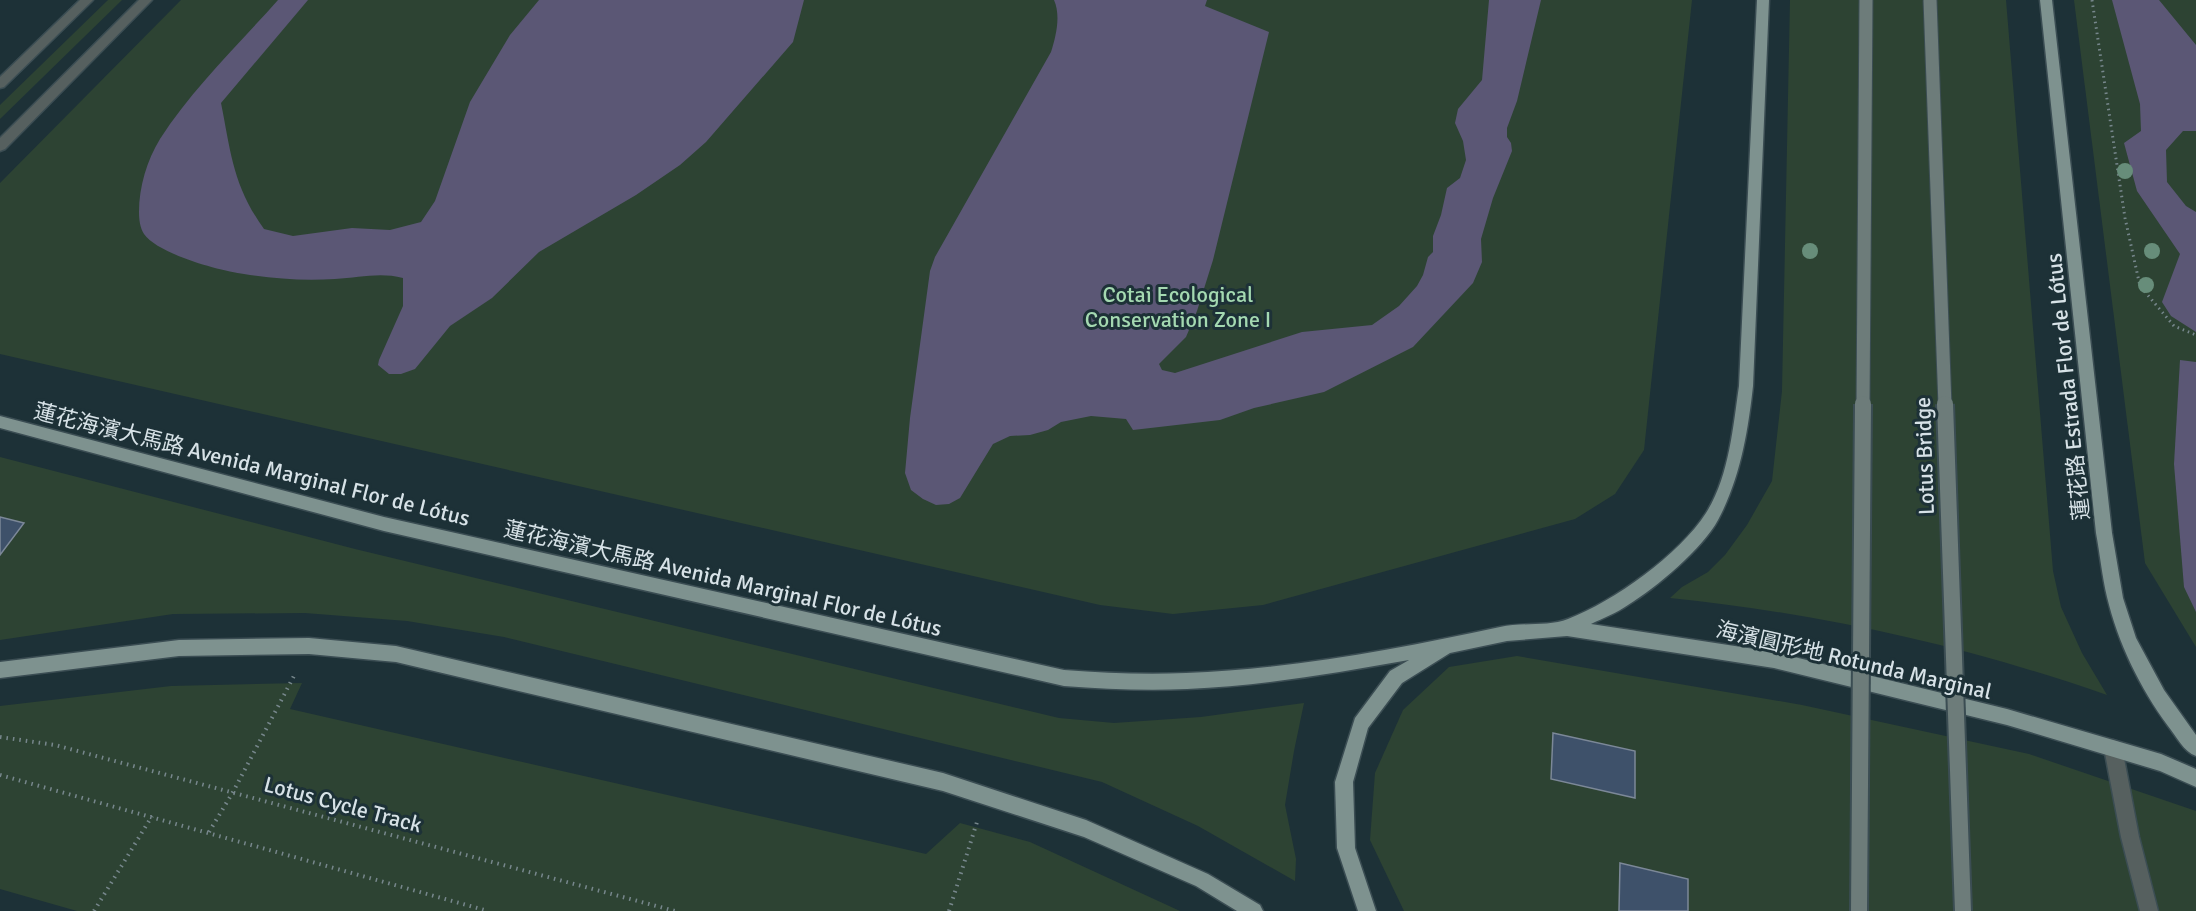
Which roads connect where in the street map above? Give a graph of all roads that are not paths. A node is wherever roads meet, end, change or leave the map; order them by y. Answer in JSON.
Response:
{"nodes":[{"id":1,"x":87,"y":0,"type":"edge"},
{"id":2,"x":146,"y":0,"type":"edge"},
{"id":3,"x":1763,"y":0,"type":"edge"},
{"id":4,"x":1866,"y":0,"type":"edge"},
{"id":5,"x":1930,"y":0,"type":"edge"},
{"id":6,"x":2046,"y":0,"type":"edge"},
{"id":7,"x":0,"y":84,"type":"edge"},
{"id":8,"x":0,"y":146,"type":"edge"},
{"id":9,"x":0,"y":422,"type":"edge"},
{"id":10,"x":1567,"y":628,"type":"junction"},
{"id":11,"x":1447,"y":646,"type":"junction"},
{"id":12,"x":5,"y":668,"type":"edge"},
{"id":13,"x":2196,"y":747,"type":"edge"},
{"id":14,"x":2113,"y":748,"type":"junction"},
{"id":15,"x":2196,"y":778,"type":"edge"},
{"id":16,"x":1254,"y":911,"type":"edge"},
{"id":17,"x":1367,"y":911,"type":"edge"},
{"id":18,"x":1859,"y":911,"type":"edge"},
{"id":19,"x":1963,"y":911,"type":"edge"},
{"id":20,"x":2149,"y":911,"type":"edge"}],
"edges":[{"from":1,"to":7,"type":"street"},
{"from":2,"to":8,"type":"street"},
{"from":3,"to":10,"type":"main road"},
{"from":4,"to":18,"type":"main road","bridge":true},
{"from":5,"to":19,"type":"main road","name":"Lotus Bridge","bridge":true},
{"from":6,"to":13,"type":"main road","name":"蓮花路 Estrada Flor de Lótus"},
{"from":9,"to":11,"type":"main road","name":"蓮花海濱大馬路 Avenida Marginal Flor de Lótus"},
{"from":10,"to":11,"type":"main road","name":"海濱圓形地 Rotunda Marginal"},
{"from":10,"to":14,"type":"main road","name":"海濱圓形地 Rotunda Marginal"},
{"from":11,"to":17,"type":"main road","name":"海濱圓形地 Rotunda Marginal"},
{"from":12,"to":16,"type":"main road"},
{"from":14,"to":15,"type":"main road","name":"海濱圓形地 Rotunda Marginal"},
{"from":14,"to":20,"type":"street"}]}
